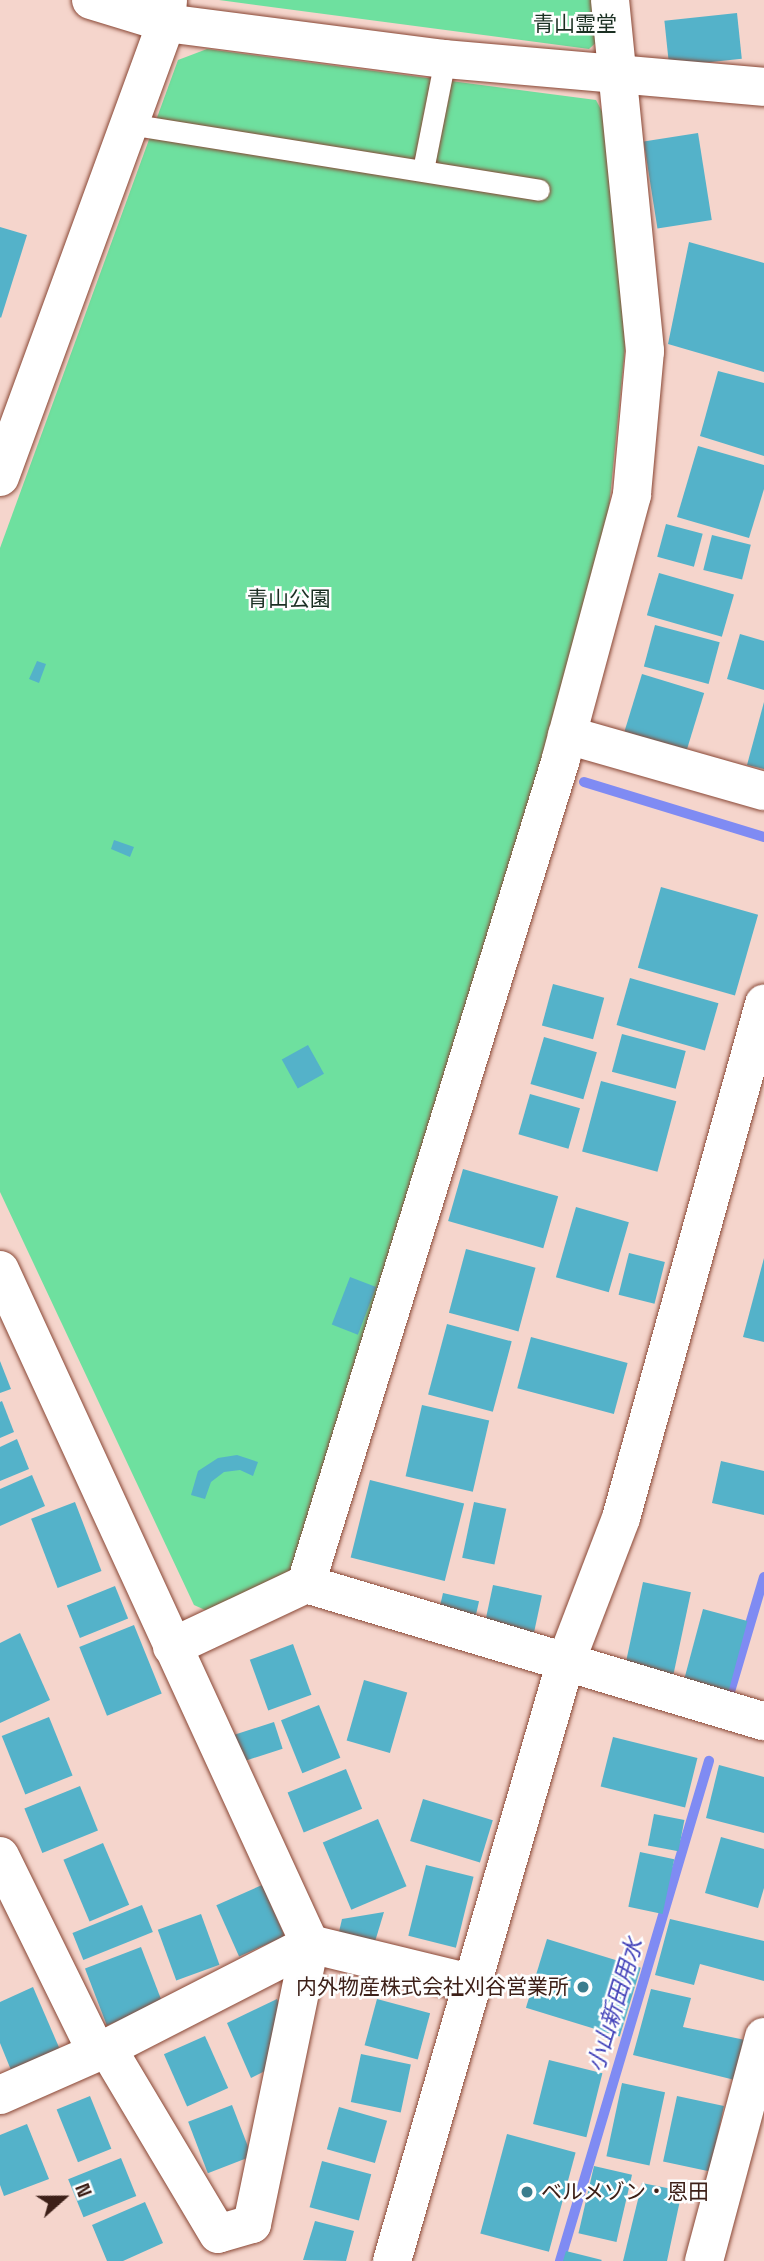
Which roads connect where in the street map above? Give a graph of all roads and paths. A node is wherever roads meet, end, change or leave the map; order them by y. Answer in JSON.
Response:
{"nodes":[{"id":1,"x":91,"y":0,"type":"edge"},
{"id":2,"x":610,"y":0,"type":"edge"},
{"id":3,"x":167,"y":11,"type":"edge"},
{"id":4,"x":445,"y":59,"type":"junction"},
{"id":5,"x":615,"y":70,"type":"junction"},
{"id":6,"x":764,"y":87,"type":"edge"},
{"id":7,"x":129,"y":124,"type":"junction"},
{"id":8,"x":424,"y":170,"type":"junction"},
{"id":9,"x":539,"y":190,"type":"dead end"},
{"id":10,"x":0,"y":477,"type":"edge"},
{"id":11,"x":567,"y":735,"type":"junction"},
{"id":12,"x":764,"y":791,"type":"edge"},
{"id":13,"x":764,"y":1004,"type":"edge"},
{"id":14,"x":5,"y":1292,"type":"edge"},
{"id":15,"x":306,"y":1584,"type":"junction"},
{"id":16,"x":172,"y":1647,"type":"junction"},
{"id":17,"x":565,"y":1664,"type":"junction"},
{"id":18,"x":764,"y":1721,"type":"edge"},
{"id":19,"x":0,"y":1856,"type":"edge"},
{"id":20,"x":310,"y":1944,"type":"junction"},
{"id":21,"x":474,"y":1984,"type":"junction"},
{"id":22,"x":764,"y":2037,"type":"edge"},
{"id":23,"x":101,"y":2050,"type":"junction"},
{"id":24,"x":0,"y":2095,"type":"edge"},
{"id":25,"x":392,"y":2261,"type":"edge"},
{"id":26,"x":704,"y":2261,"type":"edge"}],
"edges":[{"from":1,"to":3,"type":"street"},
{"from":2,"to":5,"type":"street"},
{"from":3,"to":4,"type":"street"},
{"from":3,"to":7,"type":"street"},
{"from":4,"to":5,"type":"street"},
{"from":4,"to":8,"type":"lane"},
{"from":5,"to":6,"type":"street"},
{"from":5,"to":11,"type":"street"},
{"from":7,"to":8,"type":"lane"},
{"from":7,"to":10,"type":"street"},
{"from":8,"to":9,"type":"lane"},
{"from":11,"to":12,"type":"street"},
{"from":11,"to":15,"type":"street"},
{"from":13,"to":17,"type":"street"},
{"from":14,"to":16,"type":"street"},
{"from":15,"to":16,"type":"street"},
{"from":15,"to":17,"type":"street"},
{"from":16,"to":20,"type":"street"},
{"from":17,"to":18,"type":"street"},
{"from":17,"to":21,"type":"street"},
{"from":19,"to":23,"type":"street"},
{"from":20,"to":21,"type":"street"},
{"from":20,"to":23,"type":"street"},
{"from":20,"to":23,"type":"street"},
{"from":21,"to":25,"type":"street"},
{"from":22,"to":26,"type":"street"},
{"from":23,"to":24,"type":"street"}]}
